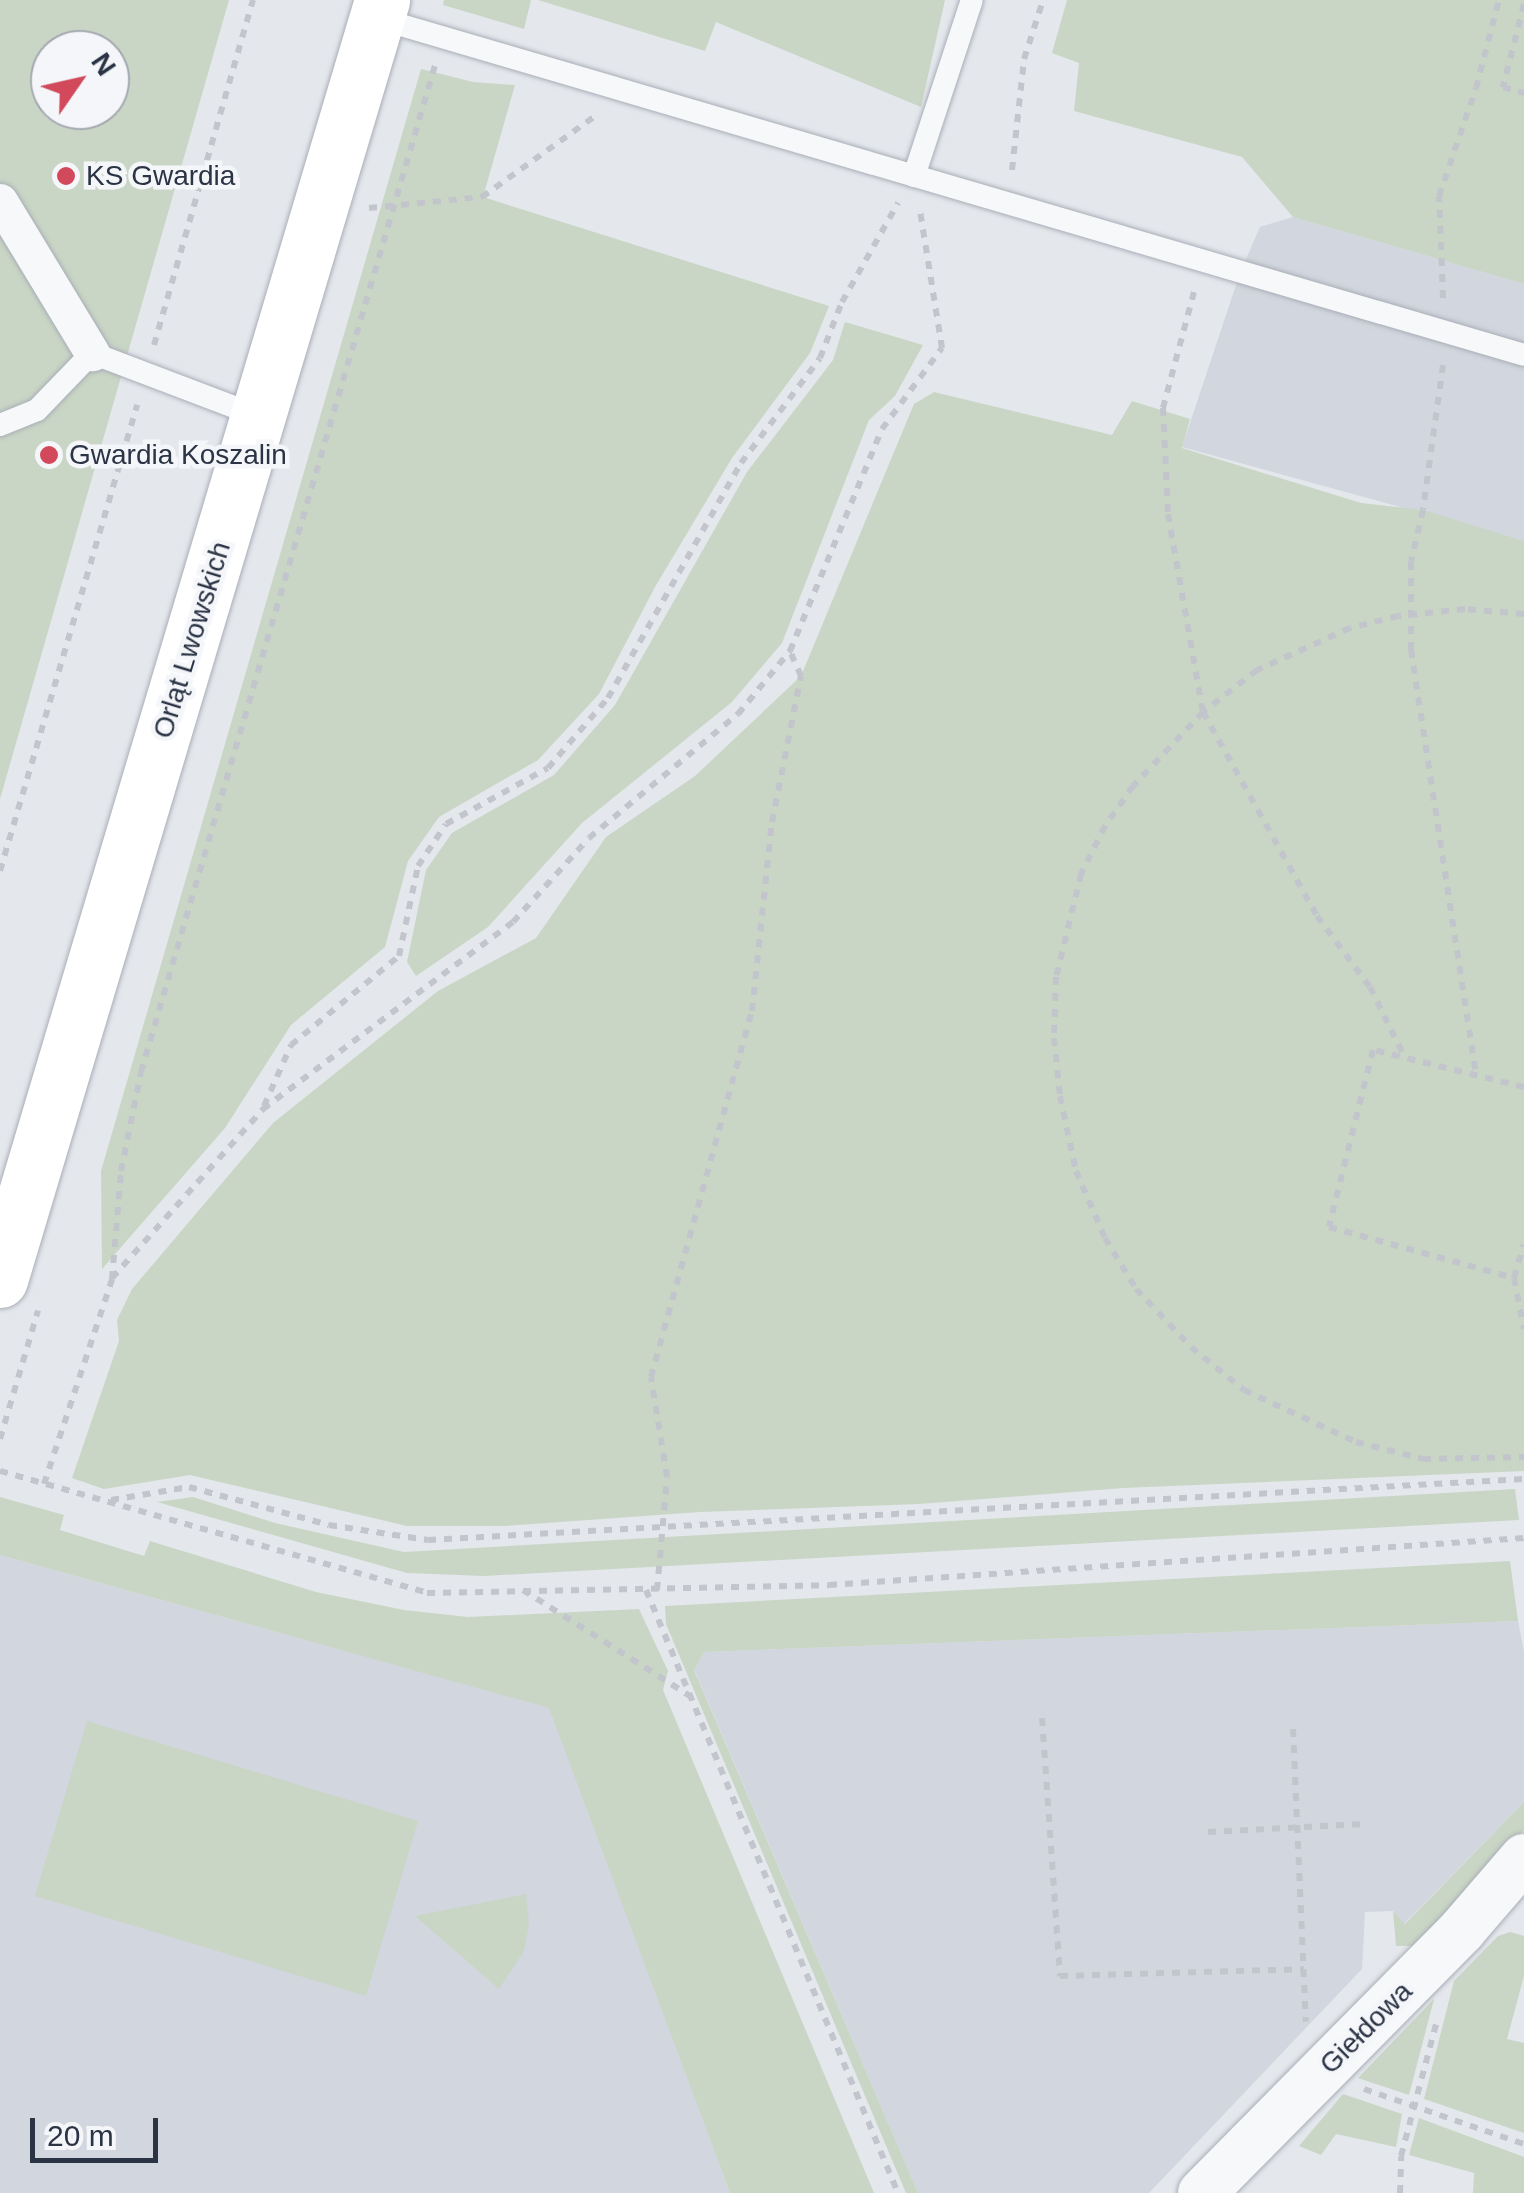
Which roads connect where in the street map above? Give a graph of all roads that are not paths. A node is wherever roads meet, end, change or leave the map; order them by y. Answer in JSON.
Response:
{"nodes":[{"id":1,"x":972,"y":0,"type":"edge"},
{"id":2,"x":380,"y":9,"type":"edge"},
{"id":3,"x":914,"y":176,"type":"junction"},
{"id":4,"x":0,"y":201,"type":"edge"},
{"id":5,"x":92,"y":354,"type":"junction"},
{"id":6,"x":1524,"y":354,"type":"edge"},
{"id":7,"x":259,"y":416,"type":"junction"},
{"id":8,"x":0,"y":425,"type":"edge"},
{"id":9,"x":0,"y":1280,"type":"edge"},
{"id":10,"x":1524,"y":1858,"type":"edge"},
{"id":11,"x":1202,"y":2193,"type":"edge"}],
"edges":[{"from":1,"to":3,"type":"lane"},
{"from":2,"to":3,"type":"lane"},
{"from":2,"to":7,"type":"main road","name":"Orląt Lwowskich"},
{"from":3,"to":6,"type":"lane"},
{"from":4,"to":5,"type":"street"},
{"from":5,"to":7,"type":"lane"},
{"from":5,"to":8,"type":"lane"},
{"from":7,"to":9,"type":"main road","name":"Orląt Lwowskich"},
{"from":10,"to":11,"type":"street","name":"Giełdowa"}]}
